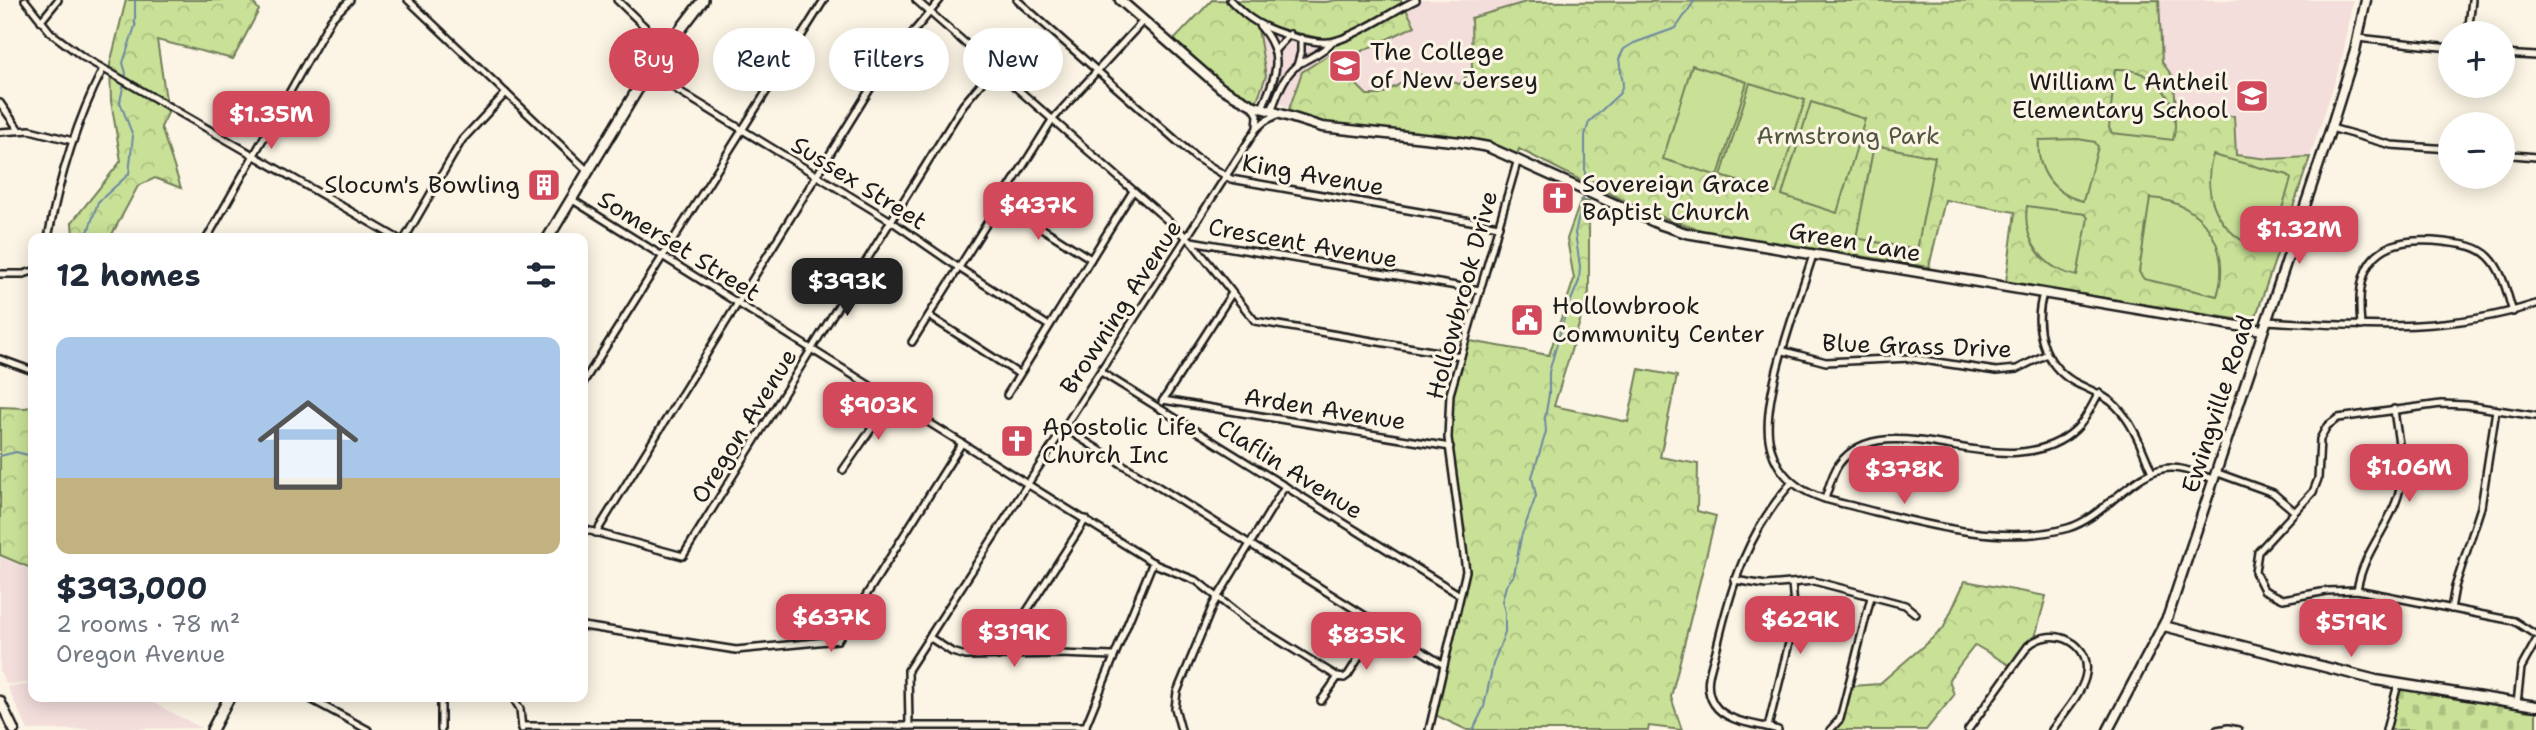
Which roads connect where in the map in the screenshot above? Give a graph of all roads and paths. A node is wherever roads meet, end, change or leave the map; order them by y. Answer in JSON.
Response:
{"nodes":[{"id":1,"x":25,"y":0,"type":"edge"},
{"id":2,"x":58,"y":0,"type":"edge"},
{"id":3,"x":350,"y":0,"type":"edge"},
{"id":4,"x":408,"y":0,"type":"edge"},
{"id":5,"x":617,"y":0,"type":"edge"},
{"id":6,"x":703,"y":0,"type":"edge"},
{"id":7,"x":824,"y":0,"type":"edge"},
{"id":8,"x":916,"y":0,"type":"edge"},
{"id":9,"x":940,"y":0,"type":"edge"},
{"id":10,"x":1017,"y":0,"type":"edge"},
{"id":11,"x":1120,"y":0,"type":"edge"},
{"id":12,"x":1230,"y":0,"type":"edge"},
{"id":13,"x":1416,"y":0,"type":"edge"},
{"id":14,"x":2366,"y":0,"type":"edge"},
{"id":15,"x":2473,"y":0,"type":"edge"},
{"id":16,"x":930,"y":12,"type":"junction"},
{"id":17,"x":41,"y":21,"type":"junction"},
{"id":18,"x":1143,"y":21,"type":"junction"},
{"id":19,"x":2470,"y":21,"type":"edge"},
{"id":20,"x":1257,"y":22,"type":"junction"},
{"id":21,"x":646,"y":28,"type":"edge"},
{"id":22,"x":681,"y":28,"type":"edge"},
{"id":23,"x":1290,"y":34,"type":"junction"},
{"id":24,"x":1301,"y":38,"type":"junction"},
{"id":25,"x":2358,"y":38,"type":"junction"},
{"id":26,"x":963,"y":41,"type":"edge"},
{"id":27,"x":1331,"y":43,"type":"junction"},
{"id":28,"x":2438,"y":47,"type":"edge"},
{"id":29,"x":1275,"y":50,"type":"junction"},
{"id":30,"x":2515,"y":55,"type":"edge"},
{"id":31,"x":2536,"y":56,"type":"edge"},
{"id":32,"x":1297,"y":66,"type":"junction"},
{"id":33,"x":103,"y":69,"type":"junction"},
{"id":34,"x":1097,"y":71,"type":"junction"},
{"id":35,"x":637,"y":91,"type":"edge"},
{"id":36,"x":679,"y":91,"type":"edge"},
{"id":37,"x":975,"y":91,"type":"edge"},
{"id":38,"x":1020,"y":91,"type":"edge"},
{"id":39,"x":506,"y":93,"type":"junction"},
{"id":40,"x":0,"y":103,"type":"edge"},
{"id":41,"x":1252,"y":105,"type":"junction"},
{"id":42,"x":1271,"y":111,"type":"junction"},
{"id":43,"x":1052,"y":120,"type":"junction"},
{"id":44,"x":1257,"y":128,"type":"junction"},
{"id":45,"x":2331,"y":128,"type":"junction"},
{"id":46,"x":19,"y":130,"type":"junction"},
{"id":47,"x":742,"y":130,"type":"junction"},
{"id":48,"x":0,"y":132,"type":"edge"},
{"id":49,"x":73,"y":141,"type":"junction"},
{"id":50,"x":2438,"y":148,"type":"edge"},
{"id":51,"x":2515,"y":155,"type":"edge"},
{"id":52,"x":254,"y":156,"type":"junction"},
{"id":53,"x":2536,"y":157,"type":"edge"},
{"id":54,"x":1518,"y":159,"type":"junction"},
{"id":55,"x":588,"y":172,"type":"junction"},
{"id":56,"x":817,"y":176,"type":"junction"},
{"id":57,"x":1226,"y":177,"type":"junction"},
{"id":58,"x":1133,"y":191,"type":"junction"},
{"id":59,"x":571,"y":200,"type":"junction"},
{"id":60,"x":1000,"y":202,"type":"junction"},
{"id":61,"x":891,"y":221,"type":"junction"},
{"id":62,"x":1499,"y":226,"type":"junction"},
{"id":63,"x":49,"y":233,"type":"edge"},
{"id":64,"x":210,"y":233,"type":"edge"},
{"id":65,"x":388,"y":233,"type":"edge"},
{"id":66,"x":408,"y":233,"type":"edge"},
{"id":67,"x":551,"y":233,"type":"edge"},
{"id":68,"x":1189,"y":240,"type":"junction"},
{"id":69,"x":1813,"y":255,"type":"junction"},
{"id":70,"x":664,"y":257,"type":"junction"},
{"id":71,"x":1091,"y":260,"type":"junction"},
{"id":72,"x":958,"y":268,"type":"junction"},
{"id":73,"x":28,"y":273,"type":"edge"},
{"id":74,"x":0,"y":274,"type":"edge"},
{"id":75,"x":1480,"y":290,"type":"junction"},
{"id":76,"x":1232,"y":293,"type":"junction"},
{"id":77,"x":2043,"y":294,"type":"junction"},
{"id":78,"x":738,"y":303,"type":"junction"},
{"id":79,"x":2536,"y":304,"type":"edge"},
{"id":80,"x":2512,"y":312,"type":"junction"},
{"id":81,"x":929,"y":316,"type":"junction"},
{"id":82,"x":1049,"y":326,"type":"junction"},
{"id":83,"x":2264,"y":326,"type":"junction"},
{"id":84,"x":2361,"y":326,"type":"junction"},
{"id":85,"x":912,"y":342,"type":"dead end"},
{"id":86,"x":812,"y":349,"type":"junction"},
{"id":87,"x":1784,"y":351,"type":"junction"},
{"id":88,"x":2047,"y":354,"type":"junction"},
{"id":89,"x":1461,"y":356,"type":"junction"},
{"id":90,"x":0,"y":359,"type":"edge"},
{"id":91,"x":28,"y":370,"type":"edge"},
{"id":92,"x":1101,"y":372,"type":"junction"},
{"id":93,"x":1019,"y":374,"type":"junction"},
{"id":94,"x":588,"y":375,"type":"edge"},
{"id":95,"x":2099,"y":393,"type":"junction"},
{"id":96,"x":1007,"y":394,"type":"dead end"},
{"id":97,"x":892,"y":399,"type":"junction"},
{"id":98,"x":1163,"y":400,"type":"junction"},
{"id":99,"x":1158,"y":407,"type":"junction"},
{"id":100,"x":2394,"y":409,"type":"junction"},
{"id":101,"x":2496,"y":410,"type":"junction"},
{"id":102,"x":2536,"y":416,"type":"edge"},
{"id":103,"x":1064,"y":428,"type":"junction"},
{"id":104,"x":962,"y":443,"type":"junction"},
{"id":105,"x":1450,"y":447,"type":"junction"},
{"id":106,"x":843,"y":470,"type":"dead end"},
{"id":107,"x":2152,"y":472,"type":"junction"},
{"id":108,"x":2214,"y":476,"type":"junction"},
{"id":109,"x":1792,"y":482,"type":"junction"},
{"id":110,"x":1030,"y":484,"type":"junction"},
{"id":111,"x":1285,"y":486,"type":"junction"},
{"id":112,"x":1825,"y":499,"type":"junction"},
{"id":113,"x":2294,"y":511,"type":"junction"},
{"id":114,"x":1086,"y":519,"type":"junction"},
{"id":115,"x":588,"y":531,"type":"edge"},
{"id":116,"x":596,"y":533,"type":"junction"},
{"id":117,"x":1249,"y":544,"type":"junction"},
{"id":118,"x":1153,"y":562,"type":"junction"},
{"id":119,"x":1734,"y":580,"type":"junction"},
{"id":120,"x":1792,"y":583,"type":"junction"},
{"id":121,"x":2357,"y":590,"type":"junction"},
{"id":122,"x":1461,"y":595,"type":"junction"},
{"id":123,"x":1219,"y":597,"type":"junction"},
{"id":124,"x":1871,"y":597,"type":"junction"},
{"id":125,"x":2451,"y":609,"type":"junction"},
{"id":126,"x":1916,"y":614,"type":"dead end"},
{"id":127,"x":1379,"y":625,"type":"junction"},
{"id":128,"x":2164,"y":626,"type":"junction"},
{"id":129,"x":588,"y":627,"type":"edge"},
{"id":130,"x":2536,"y":635,"type":"edge"},
{"id":131,"x":929,"y":637,"type":"junction"},
{"id":132,"x":2536,"y":641,"type":"edge"},
{"id":133,"x":998,"y":656,"type":"junction"},
{"id":134,"x":1113,"y":656,"type":"junction"},
{"id":135,"x":1444,"y":666,"type":"junction"},
{"id":136,"x":1338,"y":677,"type":"junction"},
{"id":137,"x":2398,"y":684,"type":"junction"},
{"id":138,"x":0,"y":701,"type":"edge"},
{"id":139,"x":1321,"y":701,"type":"dead end"},
{"id":140,"x":227,"y":702,"type":"edge"},
{"id":141,"x":316,"y":702,"type":"edge"},
{"id":142,"x":441,"y":702,"type":"edge"},
{"id":143,"x":516,"y":702,"type":"edge"},
{"id":144,"x":2517,"y":703,"type":"junction"},
{"id":145,"x":2536,"y":706,"type":"edge"},
{"id":146,"x":909,"y":726,"type":"junction"},
{"id":147,"x":1768,"y":727,"type":"junction"},
{"id":148,"x":522,"y":728,"type":"edge"},
{"id":149,"x":779,"y":728,"type":"edge"},
{"id":150,"x":1085,"y":728,"type":"edge"},
{"id":151,"x":14,"y":730,"type":"edge"},
{"id":152,"x":212,"y":730,"type":"edge"},
{"id":153,"x":368,"y":730,"type":"edge"},
{"id":154,"x":441,"y":730,"type":"edge"},
{"id":155,"x":1181,"y":730,"type":"edge"},
{"id":156,"x":1429,"y":730,"type":"edge"},
{"id":157,"x":1778,"y":730,"type":"edge"},
{"id":158,"x":1830,"y":730,"type":"edge"},
{"id":159,"x":1968,"y":730,"type":"edge"},
{"id":160,"x":2052,"y":730,"type":"edge"},
{"id":161,"x":2108,"y":730,"type":"edge"},
{"id":162,"x":2217,"y":730,"type":"edge"},
{"id":163,"x":2238,"y":730,"type":"edge"},
{"id":164,"x":2386,"y":730,"type":"edge"}],
"edges":[{"from":1,"to":17,"type":"street"},
{"from":2,"to":17,"type":"street"},
{"from":3,"to":52,"type":"street"},
{"from":4,"to":39,"type":"street"},
{"from":5,"to":21,"type":"street"},
{"from":6,"to":22,"type":"main road"},
{"from":7,"to":47,"type":"street"},
{"from":8,"to":16,"type":"street","name":"Crescent Avenue"},
{"from":9,"to":16,"type":"street"},
{"from":10,"to":34,"type":"street","name":"King Avenue"},
{"from":11,"to":18,"type":"street","name":"Green Lane"},
{"from":12,"to":20,"type":"street"},
{"from":13,"to":27,"type":"street"},
{"from":14,"to":25,"type":"street","name":"Ewingville Road"},
{"from":15,"to":19,"type":"street"},
{"from":16,"to":26,"type":"street","name":"Crescent Avenue"},
{"from":16,"to":56,"type":"street"},
{"from":17,"to":33,"type":"street"},
{"from":18,"to":34,"type":"street"},
{"from":18,"to":41,"type":"street","name":"Green Lane"},
{"from":20,"to":23,"type":"street"},
{"from":20,"to":29,"type":"street"},
{"from":23,"to":24,"type":"street"},
{"from":23,"to":29,"type":"street"},
{"from":24,"to":27,"type":"street"},
{"from":24,"to":32,"type":"street"},
{"from":25,"to":28,"type":"street"},
{"from":25,"to":45,"type":"street","name":"Ewingville Road"},
{"from":27,"to":32,"type":"street"},
{"from":29,"to":42,"type":"street"},
{"from":30,"to":31,"type":"street"},
{"from":32,"to":42,"type":"street"},
{"from":33,"to":49,"type":"street"},
{"from":33,"to":52,"type":"street"},
{"from":34,"to":43,"type":"street"},
{"from":34,"to":57,"type":"street","name":"King Avenue"},
{"from":35,"to":55,"type":"main road"},
{"from":36,"to":47,"type":"street","name":"Sussex Street"},
{"from":37,"to":61,"type":"street","name":"Oregon Avenue"},
{"from":38,"to":43,"type":"street","name":"Crescent Avenue"},
{"from":39,"to":55,"type":"street"},
{"from":39,"to":66,"type":"street"},
{"from":40,"to":46,"type":"street"},
{"from":41,"to":42,"type":"street","name":"Green Lane"},
{"from":41,"to":44,"type":"street"},
{"from":42,"to":44,"type":"street"},
{"from":42,"to":54,"type":"street","name":"Green Lane"},
{"from":43,"to":58,"type":"street","name":"Crescent Avenue"},
{"from":43,"to":60,"type":"street"},
{"from":44,"to":57,"type":"street","name":"Browning Avenue"},
{"from":45,"to":50,"type":"street"},
{"from":45,"to":83,"type":"street","name":"Ewingville Road"},
{"from":46,"to":48,"type":"street"},
{"from":46,"to":49,"type":"street"},
{"from":47,"to":56,"type":"street","name":"Sussex Street"},
{"from":47,"to":70,"type":"street"},
{"from":49,"to":63,"type":"street"},
{"from":51,"to":53,"type":"street"},
{"from":52,"to":64,"type":"street"},
{"from":52,"to":65,"type":"street"},
{"from":54,"to":62,"type":"street","name":"Hollowbrook Drive"},
{"from":54,"to":69,"type":"street","name":"Green Lane"},
{"from":55,"to":59,"type":"main road"},
{"from":56,"to":61,"type":"street","name":"Sussex Street"},
{"from":56,"to":78,"type":"street"},
{"from":57,"to":62,"type":"street","name":"King Avenue"},
{"from":57,"to":68,"type":"street","name":"Browning Avenue"},
{"from":58,"to":68,"type":"street","name":"Crescent Avenue"},
{"from":58,"to":71,"type":"street"},
{"from":59,"to":67,"type":"main road"},
{"from":59,"to":70,"type":"street","name":"Somerset Street"},
{"from":60,"to":71,"type":"street"},
{"from":60,"to":72,"type":"street"},
{"from":61,"to":72,"type":"street","name":"Sussex Street"},
{"from":61,"to":86,"type":"street","name":"Oregon Avenue"},
{"from":62,"to":75,"type":"street","name":"Hollowbrook Drive"},
{"from":68,"to":75,"type":"street","name":"Crescent Avenue"},
{"from":68,"to":76,"type":"street"},
{"from":68,"to":92,"type":"street","name":"Browning Avenue"},
{"from":69,"to":77,"type":"street","name":"Green Lane"},
{"from":69,"to":87,"type":"street"},
{"from":70,"to":78,"type":"street","name":"Somerset Street"},
{"from":70,"to":94,"type":"street"},
{"from":71,"to":82,"type":"street"},
{"from":72,"to":81,"type":"street"},
{"from":72,"to":82,"type":"street","name":"Sussex Street"},
{"from":73,"to":74,"type":"street"},
{"from":75,"to":89,"type":"street","name":"Hollowbrook Drive"},
{"from":76,"to":89,"type":"street"},
{"from":76,"to":98,"type":"street"},
{"from":77,"to":83,"type":"street","name":"Green Lane"},
{"from":77,"to":88,"type":"street"},
{"from":78,"to":86,"type":"street","name":"Somerset Street"},
{"from":78,"to":116,"type":"street"},
{"from":79,"to":80,"type":"street","name":"Green Lane"},
{"from":80,"to":84,"type":"street","name":"Green Lane"},
{"from":80,"to":84,"type":"street"},
{"from":81,"to":85,"type":"street"},
{"from":81,"to":93,"type":"street"},
{"from":82,"to":93,"type":"street"},
{"from":83,"to":84,"type":"street","name":"Green Lane"},
{"from":83,"to":108,"type":"street","name":"Ewingville Road"},
{"from":86,"to":97,"type":"street","name":"Somerset Street"},
{"from":86,"to":116,"type":"street","name":"Oregon Avenue"},
{"from":87,"to":88,"type":"street","name":"Blue Grass Drive"},
{"from":87,"to":109,"type":"street"},
{"from":88,"to":95,"type":"street"},
{"from":89,"to":105,"type":"street","name":"Hollowbrook Drive"},
{"from":90,"to":91,"type":"street"},
{"from":92,"to":99,"type":"street","name":"Claflin Avenue"},
{"from":92,"to":103,"type":"street","name":"Browning Avenue"},
{"from":93,"to":96,"type":"street"},
{"from":95,"to":107,"type":"street"},
{"from":95,"to":112,"type":"street"},
{"from":97,"to":104,"type":"street","name":"Somerset Street"},
{"from":97,"to":106,"type":"street"},
{"from":98,"to":99,"type":"street"},
{"from":98,"to":105,"type":"street","name":"Arden Avenue"},
{"from":99,"to":111,"type":"street","name":"Claflin Avenue"},
{"from":100,"to":101,"type":"street"},
{"from":100,"to":113,"type":"street"},
{"from":100,"to":121,"type":"street"},
{"from":101,"to":102,"type":"street"},
{"from":101,"to":125,"type":"street"},
{"from":103,"to":110,"type":"street","name":"Browning Avenue"},
{"from":103,"to":117,"type":"street"},
{"from":104,"to":110,"type":"street","name":"Somerset Street"},
{"from":104,"to":129,"type":"street"},
{"from":105,"to":122,"type":"street","name":"Hollowbrook Drive"},
{"from":107,"to":108,"type":"street"},
{"from":107,"to":112,"type":"street"},
{"from":108,"to":113,"type":"street"},
{"from":108,"to":128,"type":"street","name":"Ewingville Road"},
{"from":109,"to":112,"type":"street"},
{"from":109,"to":119,"type":"street"},
{"from":110,"to":114,"type":"street","name":"Somerset Street"},
{"from":110,"to":131,"type":"street","name":"Browning Avenue"},
{"from":111,"to":117,"type":"street"},
{"from":111,"to":122,"type":"street","name":"Claflin Avenue"},
{"from":113,"to":121,"type":"street"},
{"from":114,"to":118,"type":"street","name":"Somerset Street"},
{"from":114,"to":133,"type":"street"},
{"from":115,"to":116,"type":"street"},
{"from":117,"to":123,"type":"street"},
{"from":117,"to":127,"type":"street"},
{"from":118,"to":123,"type":"street","name":"Somerset Street"},
{"from":118,"to":134,"type":"street"},
{"from":119,"to":120,"type":"street"},
{"from":119,"to":147,"type":"street"},
{"from":120,"to":124,"type":"street"},
{"from":120,"to":147,"type":"street"},
{"from":121,"to":125,"type":"street"},
{"from":122,"to":135,"type":"street","name":"Hollowbrook Drive"},
{"from":123,"to":136,"type":"street","name":"Somerset Street"},
{"from":123,"to":155,"type":"street"},
{"from":124,"to":126,"type":"street"},
{"from":124,"to":158,"type":"street"},
{"from":125,"to":130,"type":"street"},
{"from":127,"to":135,"type":"street"},
{"from":127,"to":136,"type":"street"},
{"from":128,"to":137,"type":"street"},
{"from":128,"to":161,"type":"street","name":"Ewingville Road"},
{"from":131,"to":133,"type":"street"},
{"from":131,"to":146,"type":"street","name":"Browning Avenue"},
{"from":132,"to":144,"type":"street"},
{"from":133,"to":134,"type":"street"},
{"from":134,"to":150,"type":"street"},
{"from":135,"to":156,"type":"street","name":"Hollowbrook Drive"},
{"from":136,"to":139,"type":"street"},
{"from":137,"to":144,"type":"street"},
{"from":137,"to":164,"type":"street"},
{"from":138,"to":151,"type":"street"},
{"from":140,"to":152,"type":"main road"},
{"from":141,"to":153,"type":"street"},
{"from":142,"to":154,"type":"street"},
{"from":143,"to":148,"type":"street"},
{"from":144,"to":145,"type":"street"},
{"from":146,"to":149,"type":"street"},
{"from":146,"to":150,"type":"street"},
{"from":147,"to":157,"type":"street"},
{"from":148,"to":149,"type":"street"},
{"from":159,"to":160,"type":"street"},
{"from":162,"to":163,"type":"street"}]}
